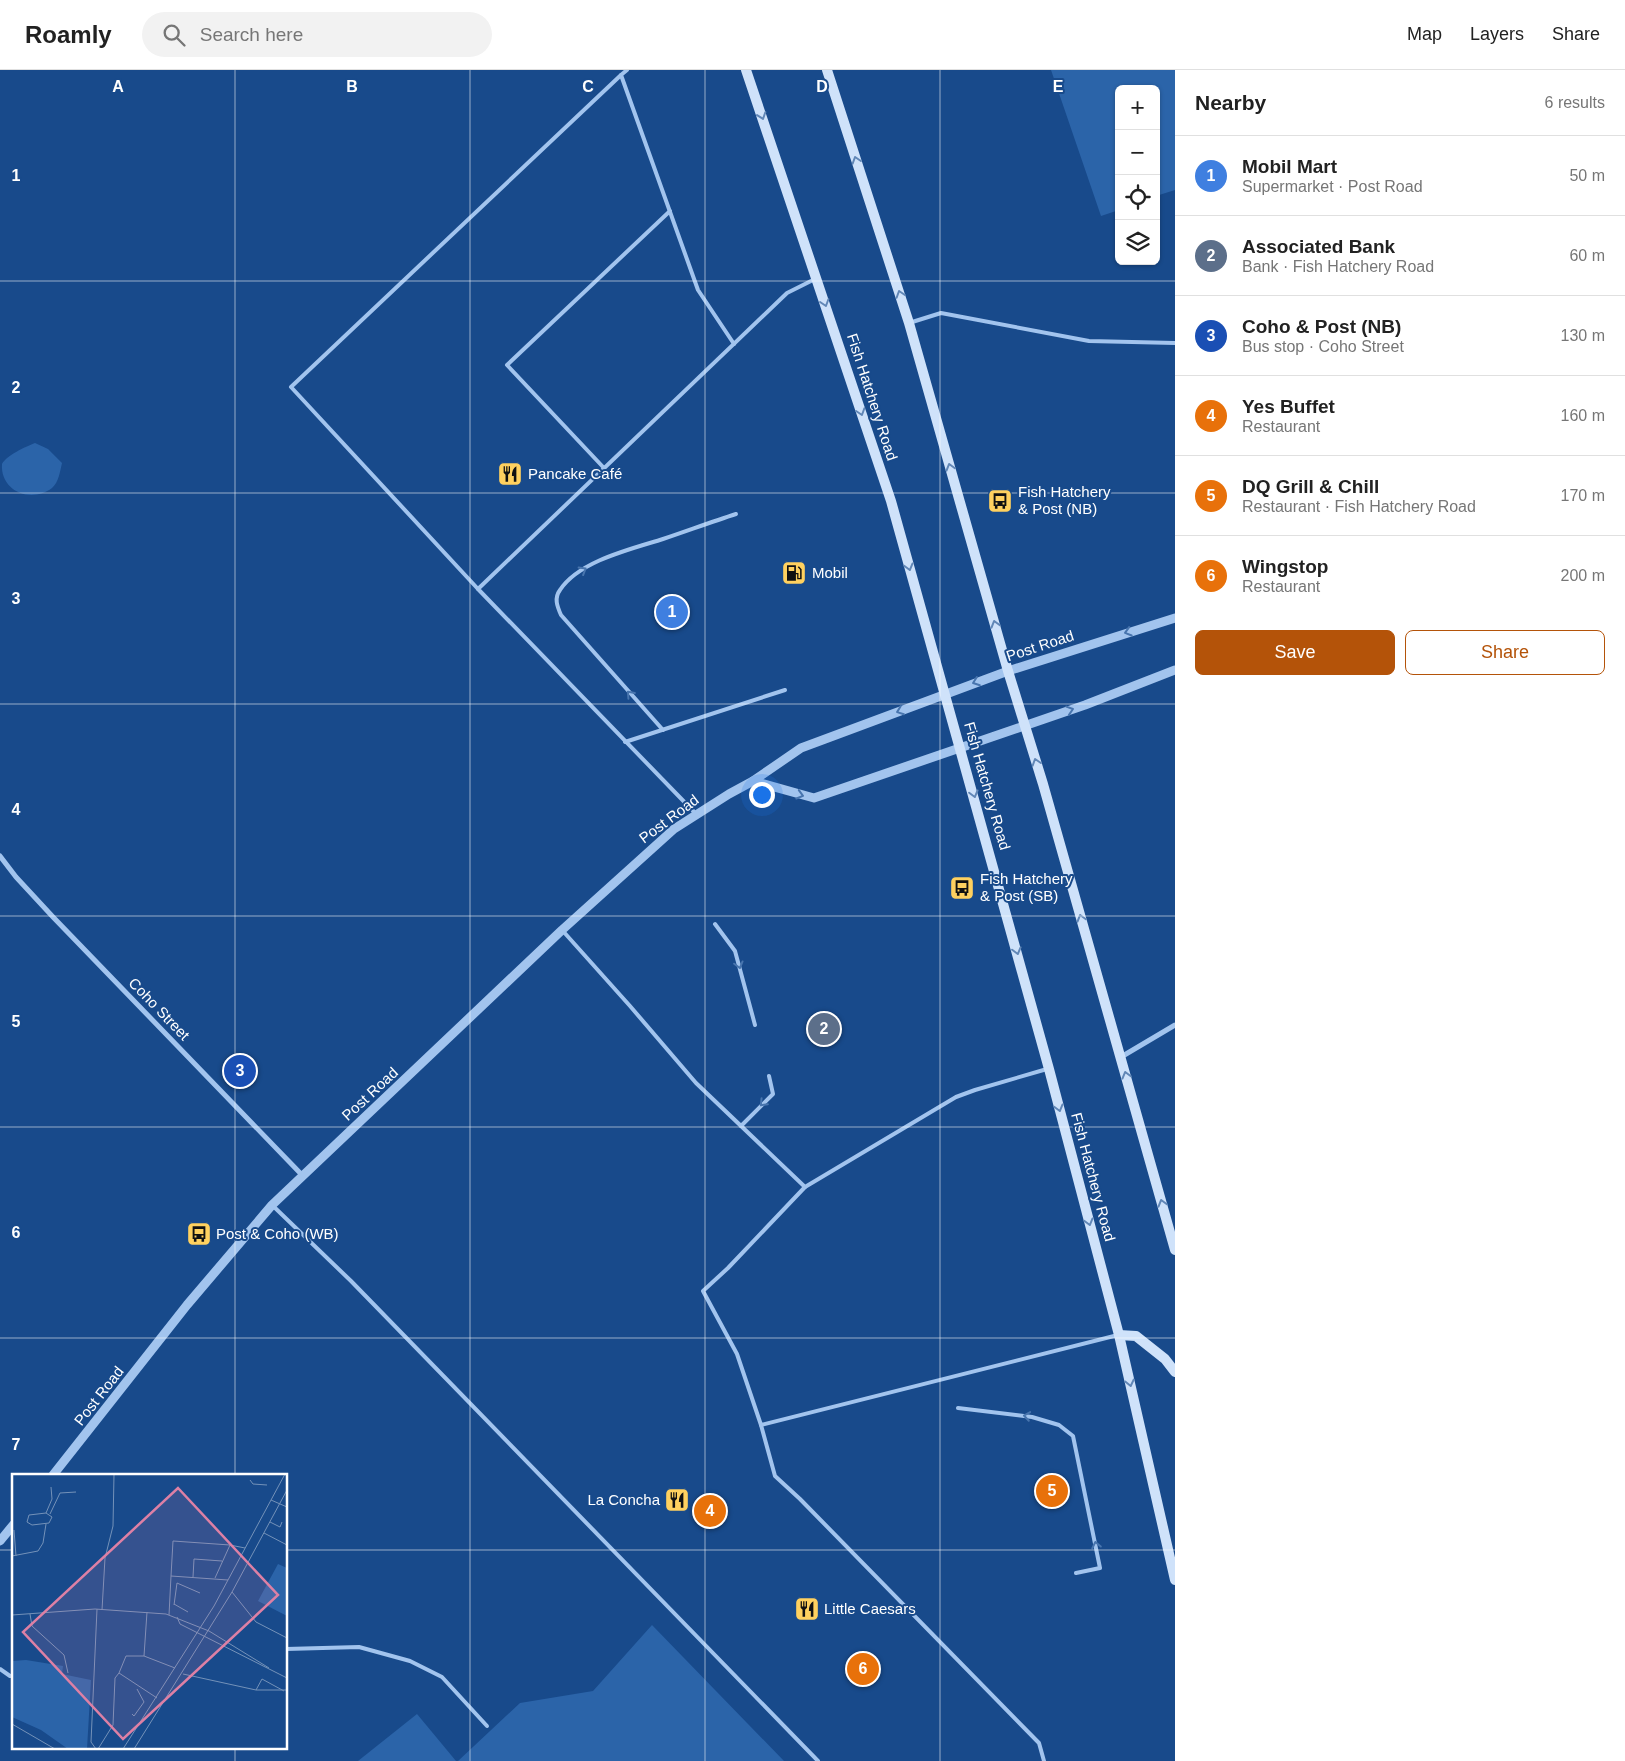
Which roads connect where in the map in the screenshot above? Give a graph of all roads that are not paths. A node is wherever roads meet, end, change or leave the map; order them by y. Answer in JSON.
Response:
{"nodes":[{"id":1,"x":627,"y":70,"type":"edge"},
{"id":2,"x":746,"y":70,"type":"edge"},
{"id":3,"x":827,"y":70,"type":"edge"},
{"id":4,"x":621,"y":75,"type":"junction"},
{"id":5,"x":670,"y":211,"type":"junction"},
{"id":6,"x":817,"y":278,"type":"junction"},
{"id":7,"x":909,"y":323,"type":"junction"},
{"id":8,"x":1175,"y":343,"type":"edge"},
{"id":9,"x":734,"y":344,"type":"junction"},
{"id":10,"x":604,"y":468,"type":"junction"},
{"id":11,"x":736,"y":514,"type":"dead end"},
{"id":12,"x":478,"y":589,"type":"junction"},
{"id":13,"x":1175,"y":618,"type":"edge"},
{"id":14,"x":1175,"y":670,"type":"edge"},
{"id":15,"x":1008,"y":671,"type":"junction"},
{"id":16,"x":785,"y":690,"type":"dead end"},
{"id":17,"x":945,"y":693,"type":"junction"},
{"id":18,"x":1024,"y":726,"type":"junction"},
{"id":19,"x":663,"y":730,"type":"junction"},
{"id":20,"x":625,"y":742,"type":"junction"},
{"id":21,"x":961,"y":747,"type":"junction"},
{"id":22,"x":753,"y":781,"type":"junction"},
{"id":23,"x":696,"y":814,"type":"junction"},
{"id":24,"x":0,"y":856,"type":"edge"},
{"id":25,"x":715,"y":924,"type":"dead end"},
{"id":26,"x":562,"y":930,"type":"junction"},
{"id":27,"x":755,"y":1025,"type":"dead end"},
{"id":28,"x":1175,"y":1025,"type":"edge"},
{"id":29,"x":1121,"y":1057,"type":"junction"},
{"id":30,"x":1049,"y":1069,"type":"junction"},
{"id":31,"x":768,"y":1076,"type":"dead end"},
{"id":32,"x":741,"y":1126,"type":"junction"},
{"id":33,"x":303,"y":1176,"type":"junction"},
{"id":34,"x":805,"y":1187,"type":"junction"},
{"id":35,"x":272,"y":1205,"type":"junction"},
{"id":36,"x":1175,"y":1250,"type":"edge"},
{"id":37,"x":1119,"y":1335,"type":"junction"},
{"id":38,"x":1175,"y":1372,"type":"edge"},
{"id":39,"x":958,"y":1408,"type":"dead end"},
{"id":40,"x":762,"y":1425,"type":"junction"},
{"id":41,"x":55,"y":1474,"type":"edge"},
{"id":42,"x":12,"y":1526,"type":"edge"},
{"id":43,"x":0,"y":1541,"type":"edge"},
{"id":44,"x":1076,"y":1573,"type":"dead end"},
{"id":45,"x":1175,"y":1580,"type":"edge"},
{"id":46,"x":288,"y":1649,"type":"edge"},
{"id":47,"x":0,"y":1669,"type":"edge"},
{"id":48,"x":12,"y":1676,"type":"edge"},
{"id":49,"x":487,"y":1726,"type":"dead end"},
{"id":50,"x":818,"y":1761,"type":"edge"},
{"id":51,"x":1044,"y":1761,"type":"edge"}],
"edges":[{"from":1,"to":4,"type":"lane"},
{"from":2,"to":6,"type":"main road","name":"Fish Hatchery Road","one_way":true},
{"from":7,"to":3,"type":"main road","one_way":true},
{"from":4,"to":5,"type":"lane"},
{"from":4,"to":12,"type":"lane"},
{"from":5,"to":9,"type":"lane"},
{"from":5,"to":10,"type":"lane"},
{"from":6,"to":9,"type":"lane"},
{"from":6,"to":17,"type":"main road","name":"Fish Hatchery Road","one_way":true},
{"from":7,"to":8,"type":"lane"},
{"from":15,"to":7,"type":"main road","one_way":true},
{"from":9,"to":10,"type":"lane"},
{"from":10,"to":12,"type":"lane"},
{"from":19,"to":11,"type":"lane","one_way":true},
{"from":12,"to":20,"type":"lane"},
{"from":13,"to":15,"type":"street","name":"Post Road","one_way":true},
{"from":18,"to":14,"type":"street","one_way":true},
{"from":15,"to":17,"type":"street","name":"Post Road","one_way":true},
{"from":15,"to":18,"type":"main road"},
{"from":16,"to":19,"type":"lane"},
{"from":17,"to":21,"type":"main road","name":"Fish Hatchery Road"},
{"from":17,"to":22,"type":"street","name":"Post Road","one_way":true},
{"from":18,"to":21,"type":"street"},
{"from":29,"to":18,"type":"main road","one_way":true},
{"from":19,"to":20,"type":"lane"},
{"from":20,"to":23,"type":"lane"},
{"from":22,"to":21,"type":"street","one_way":true},
{"from":21,"to":30,"type":"main road","name":"Fish Hatchery Road","one_way":true},
{"from":22,"to":23,"type":"street","name":"Post Road"},
{"from":23,"to":26,"type":"street","name":"Post Road"},
{"from":24,"to":33,"type":"street","name":"Coho Street"},
{"from":25,"to":27,"type":"lane","one_way":true},
{"from":26,"to":32,"type":"lane"},
{"from":26,"to":33,"type":"street","name":"Post Road"},
{"from":28,"to":29,"type":"street"},
{"from":36,"to":29,"type":"main road","one_way":true},
{"from":30,"to":34,"type":"lane"},
{"from":30,"to":37,"type":"main road","name":"Fish Hatchery Road","one_way":true},
{"from":31,"to":32,"type":"lane","one_way":true},
{"from":32,"to":34,"type":"lane"},
{"from":33,"to":35,"type":"street","name":"Post Road"},
{"from":34,"to":40,"type":"lane"},
{"from":35,"to":41,"type":"street","name":"Post Road"},
{"from":35,"to":50,"type":"lane"},
{"from":37,"to":38,"type":"main road"},
{"from":37,"to":40,"type":"lane"},
{"from":37,"to":45,"type":"main road","name":"Fish Hatchery Road","one_way":true},
{"from":44,"to":39,"type":"lane","one_way":true},
{"from":40,"to":51,"type":"lane"},
{"from":42,"to":43,"type":"street"},
{"from":46,"to":49,"type":"lane"},
{"from":47,"to":48,"type":"lane"}]}
